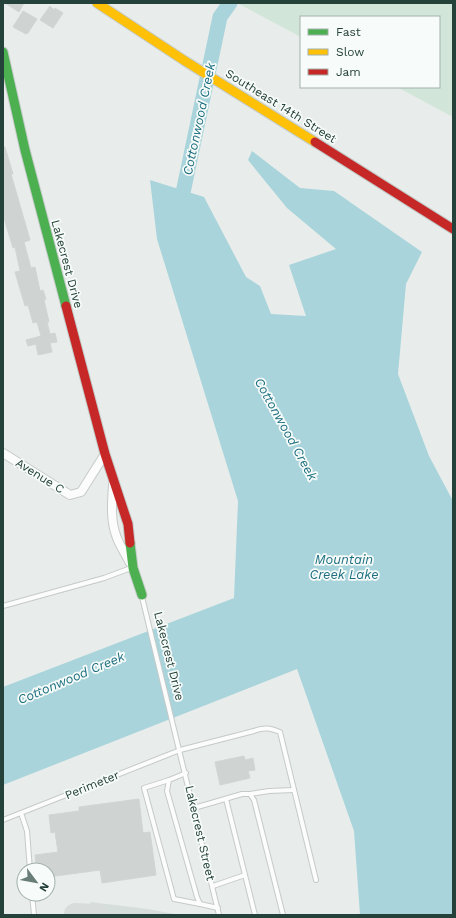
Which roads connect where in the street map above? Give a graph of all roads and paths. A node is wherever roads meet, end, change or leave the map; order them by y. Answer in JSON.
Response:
{"nodes":[{"id":1,"x":97,"y":3,"type":"edge"},
{"id":2,"x":3,"y":52,"type":"edge"},
{"id":3,"x":453,"y":229,"type":"edge"},
{"id":4,"x":3,"y":453,"type":"edge"},
{"id":5,"x":105,"y":454,"type":"junction"},
{"id":6,"x":113,"y":480,"type":"junction"},
{"id":7,"x":133,"y":568,"type":"junction"},
{"id":8,"x":142,"y":595,"type":"joint"},
{"id":9,"x":3,"y":606,"type":"edge"},
{"id":10,"x":180,"y":750,"type":"junction"},
{"id":11,"x":186,"y":773,"type":"junction"},
{"id":12,"x":169,"y":780,"type":"junction"},
{"id":13,"x":294,"y":790,"type":"junction"},
{"id":14,"x":250,"y":794,"type":"junction"},
{"id":15,"x":226,"y":799,"type":"junction"},
{"id":16,"x":194,"y":808,"type":"junction"},
{"id":17,"x":21,"y":813,"type":"junction"},
{"id":18,"x":3,"y":820,"type":"edge"},
{"id":19,"x":29,"y":862,"type":"edge"},
{"id":20,"x":245,"y":875,"type":"junction"},
{"id":21,"x":316,"y":880,"type":"dead end"},
{"id":22,"x":212,"y":886,"type":"junction"},
{"id":23,"x":33,"y":902,"type":"edge"},
{"id":24,"x":200,"y":904,"type":"junction"},
{"id":25,"x":218,"y":908,"type":"junction"},
{"id":26,"x":34,"y":915,"type":"edge"},
{"id":27,"x":220,"y":915,"type":"edge"},
{"id":28,"x":255,"y":915,"type":"edge"},
{"id":29,"x":283,"y":915,"type":"edge"}],
"edges":[{"from":1,"to":3,"type":"street","name":"Southeast 14th Street"},
{"from":2,"to":5,"type":"street","name":"Lakecrest Drive"},
{"from":4,"to":5,"type":"street","name":"Avenue C"},
{"from":5,"to":6,"type":"street","name":"Lakecrest Drive"},
{"from":6,"to":7,"type":"street","name":"Lakecrest Drive"},
{"from":6,"to":7,"type":"street","name":"Lakecrest Drive"},
{"from":7,"to":8,"type":"street","name":"Lakecrest Drive"},
{"from":7,"to":9,"type":"lane"},
{"from":8,"to":10,"type":"lane","name":"Lakecrest Drive"},
{"from":10,"to":11,"type":"lane","name":"Lakecrest Street"},
{"from":10,"to":13,"type":"lane","name":"Perimeter"},
{"from":10,"to":17,"type":"lane","name":"Perimeter"},
{"from":11,"to":12,"type":"lane"},
{"from":11,"to":16,"type":"lane","name":"Lakecrest Street"},
{"from":12,"to":24,"type":"lane"},
{"from":12,"to":24,"type":"lane"},
{"from":13,"to":14,"type":"lane"},
{"from":13,"to":21,"type":"lane"},
{"from":14,"to":15,"type":"lane"},
{"from":14,"to":29,"type":"lane"},
{"from":15,"to":16,"type":"lane"},
{"from":15,"to":20,"type":"lane"},
{"from":16,"to":22,"type":"lane","name":"Lakecrest Street"},
{"from":17,"to":18,"type":"lane","name":"Perimeter"},
{"from":17,"to":19,"type":"lane"},
{"from":20,"to":22,"type":"lane"},
{"from":20,"to":28,"type":"lane"},
{"from":22,"to":25,"type":"lane","name":"Lakecrest Street"},
{"from":23,"to":26,"type":"lane"},
{"from":24,"to":25,"type":"lane"},
{"from":25,"to":27,"type":"lane","name":"Lakecrest Street"}]}
